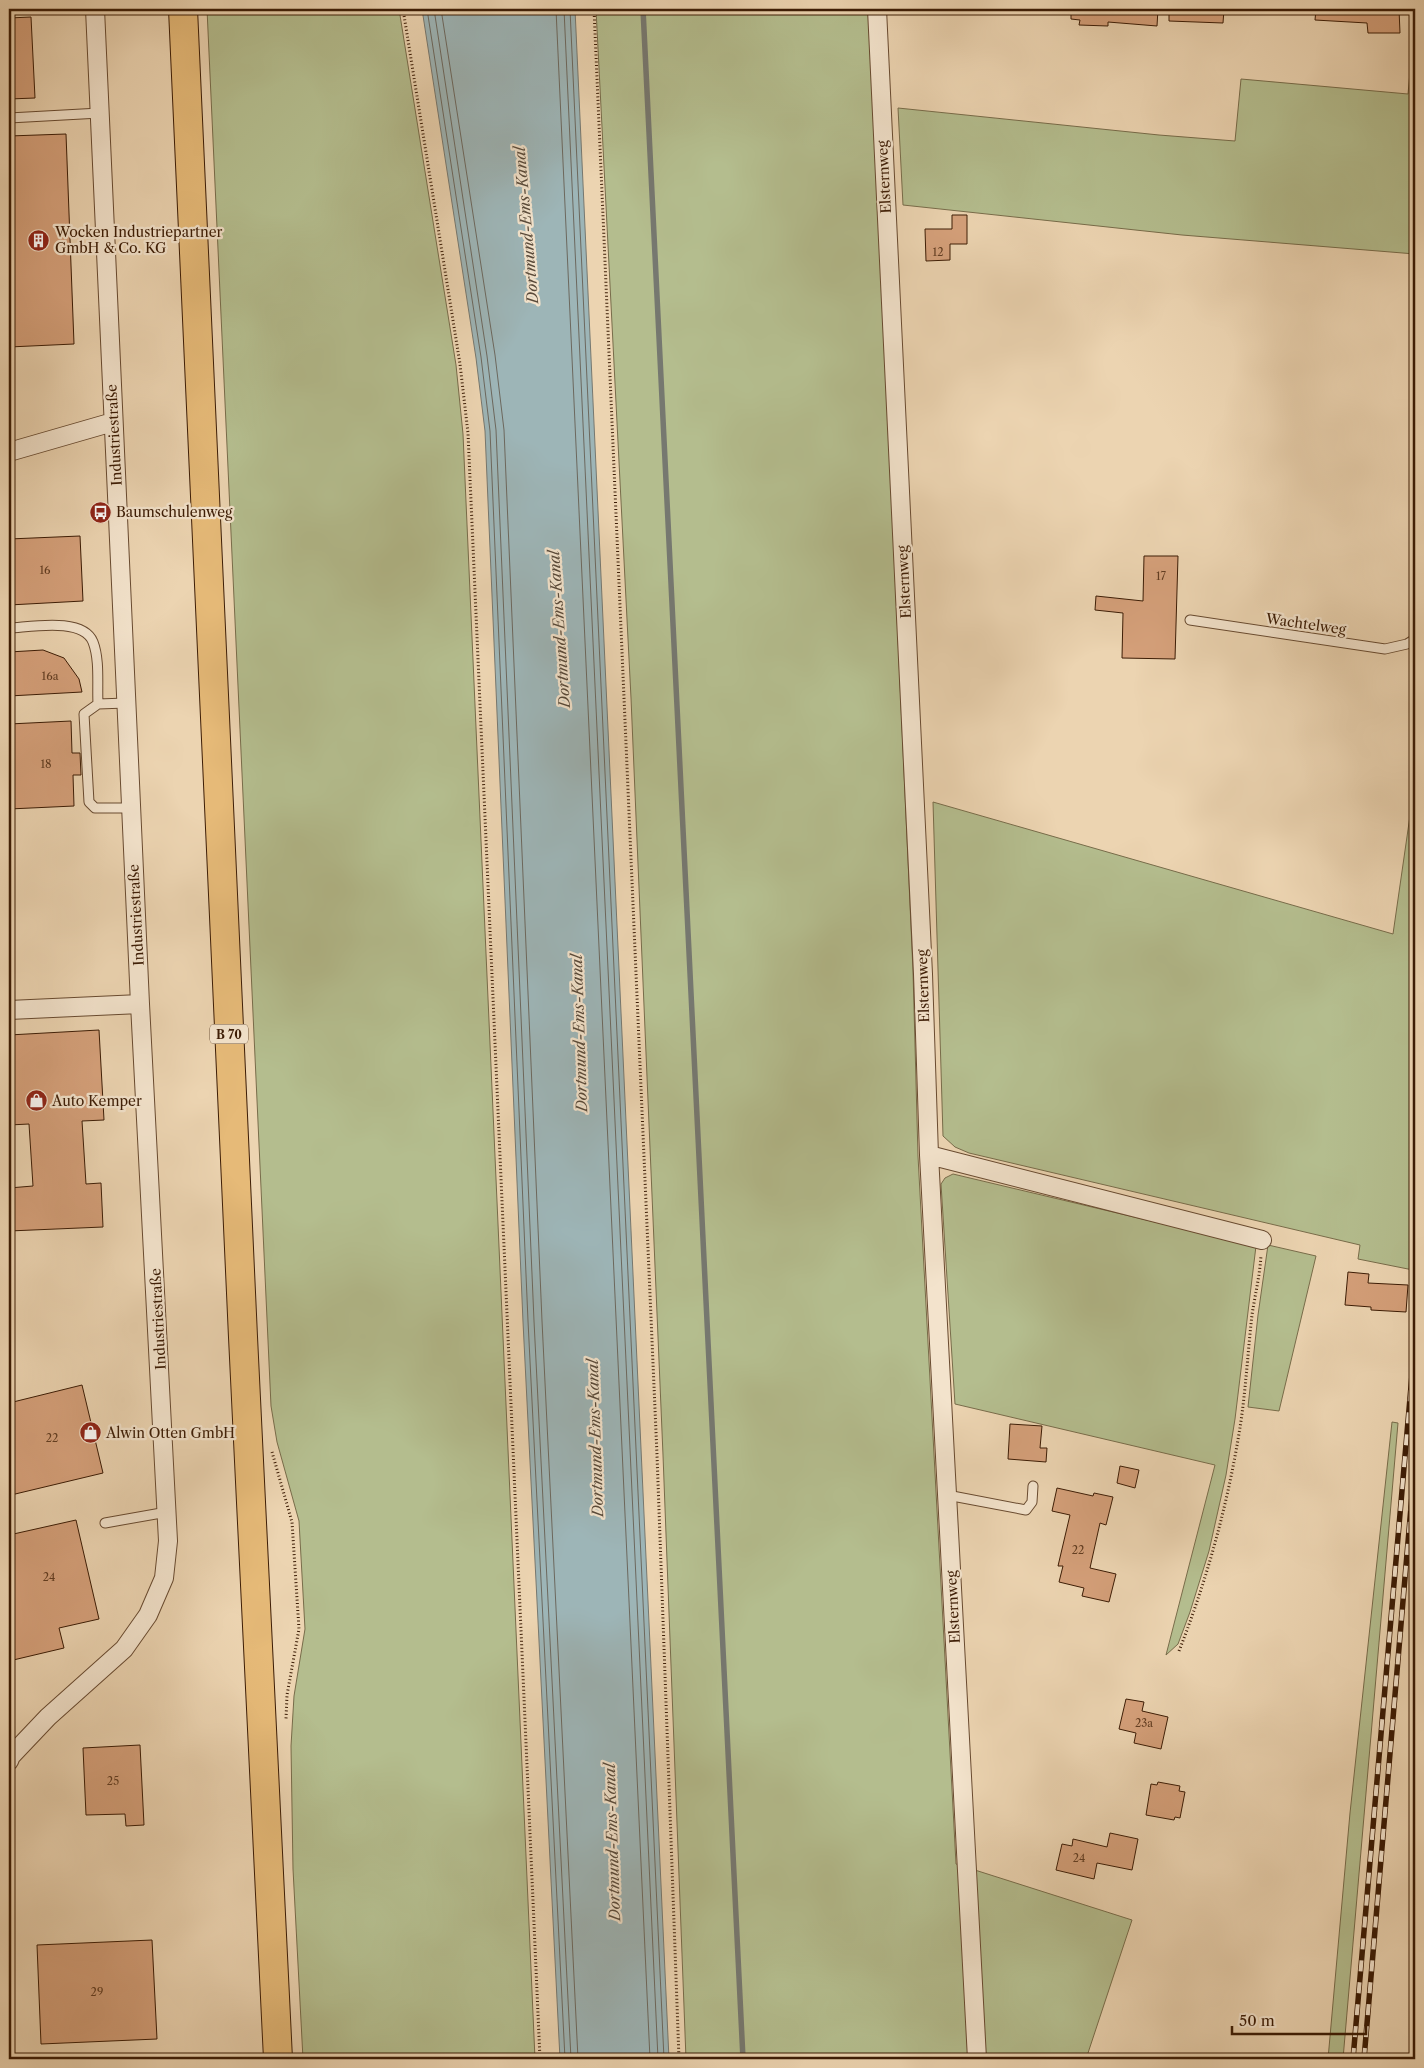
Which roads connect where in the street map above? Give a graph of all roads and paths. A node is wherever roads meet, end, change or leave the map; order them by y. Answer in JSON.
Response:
{"nodes":[{"id":1,"x":95,"y":9,"type":"edge"},
{"id":2,"x":183,"y":9,"type":"edge"},
{"id":3,"x":403,"y":9,"type":"edge"},
{"id":4,"x":594,"y":9,"type":"edge"},
{"id":5,"x":877,"y":9,"type":"edge"},
{"id":6,"x":100,"y":113,"type":"junction"},
{"id":7,"x":9,"y":118,"type":"edge"},
{"id":8,"x":113,"y":422,"type":"junction"},
{"id":9,"x":9,"y":452,"type":"edge"},
{"id":10,"x":1190,"y":620,"type":"dead end"},
{"id":11,"x":9,"y":628,"type":"edge"},
{"id":12,"x":1415,"y":639,"type":"edge"},
{"id":13,"x":126,"y":703,"type":"junction"},
{"id":14,"x":98,"y":704,"type":"junction"},
{"id":15,"x":131,"y":808,"type":"junction"},
{"id":16,"x":140,"y":1004,"type":"junction"},
{"id":17,"x":9,"y":1010,"type":"edge"},
{"id":18,"x":930,"y":1155,"type":"junction"},
{"id":19,"x":1262,"y":1240,"type":"joint"},
{"id":20,"x":1033,"y":1486,"type":"dead end"},
{"id":21,"x":947,"y":1495,"type":"junction"},
{"id":22,"x":167,"y":1512,"type":"junction"},
{"id":23,"x":105,"y":1523,"type":"dead end"},
{"id":24,"x":1179,"y":1651,"type":"dead end"},
{"id":25,"x":9,"y":1757,"type":"edge"},
{"id":26,"x":278,"y":2059,"type":"edge"},
{"id":27,"x":540,"y":2059,"type":"edge"},
{"id":28,"x":679,"y":2059,"type":"edge"},
{"id":29,"x":977,"y":2059,"type":"edge"}],
"edges":[{"from":1,"to":6,"type":"street","name":"Industriestraße"},
{"from":2,"to":26,"type":"main road","number":"B 70"},
{"from":3,"to":27,"type":"path"},
{"from":4,"to":28,"type":"path"},
{"from":5,"to":18,"type":"street","name":"Elsternweg"},
{"from":6,"to":7,"type":"lane"},
{"from":6,"to":8,"type":"street","name":"Industriestraße"},
{"from":8,"to":9,"type":"street"},
{"from":8,"to":13,"type":"street","name":"Industriestraße"},
{"from":10,"to":12,"type":"lane","name":"Wachtelweg"},
{"from":11,"to":14,"type":"lane"},
{"from":13,"to":14,"type":"lane"},
{"from":13,"to":15,"type":"street","name":"Industriestraße"},
{"from":14,"to":15,"type":"lane"},
{"from":15,"to":16,"type":"street","name":"Industriestraße"},
{"from":16,"to":17,"type":"street"},
{"from":16,"to":22,"type":"street","name":"Industriestraße"},
{"from":18,"to":19,"type":"street"},
{"from":18,"to":21,"type":"street","name":"Elsternweg"},
{"from":19,"to":24,"type":"path"},
{"from":20,"to":21,"type":"lane"},
{"from":21,"to":29,"type":"street","name":"Elsternweg"},
{"from":22,"to":23,"type":"lane"},
{"from":22,"to":25,"type":"street","name":"Industriestraße"}]}
